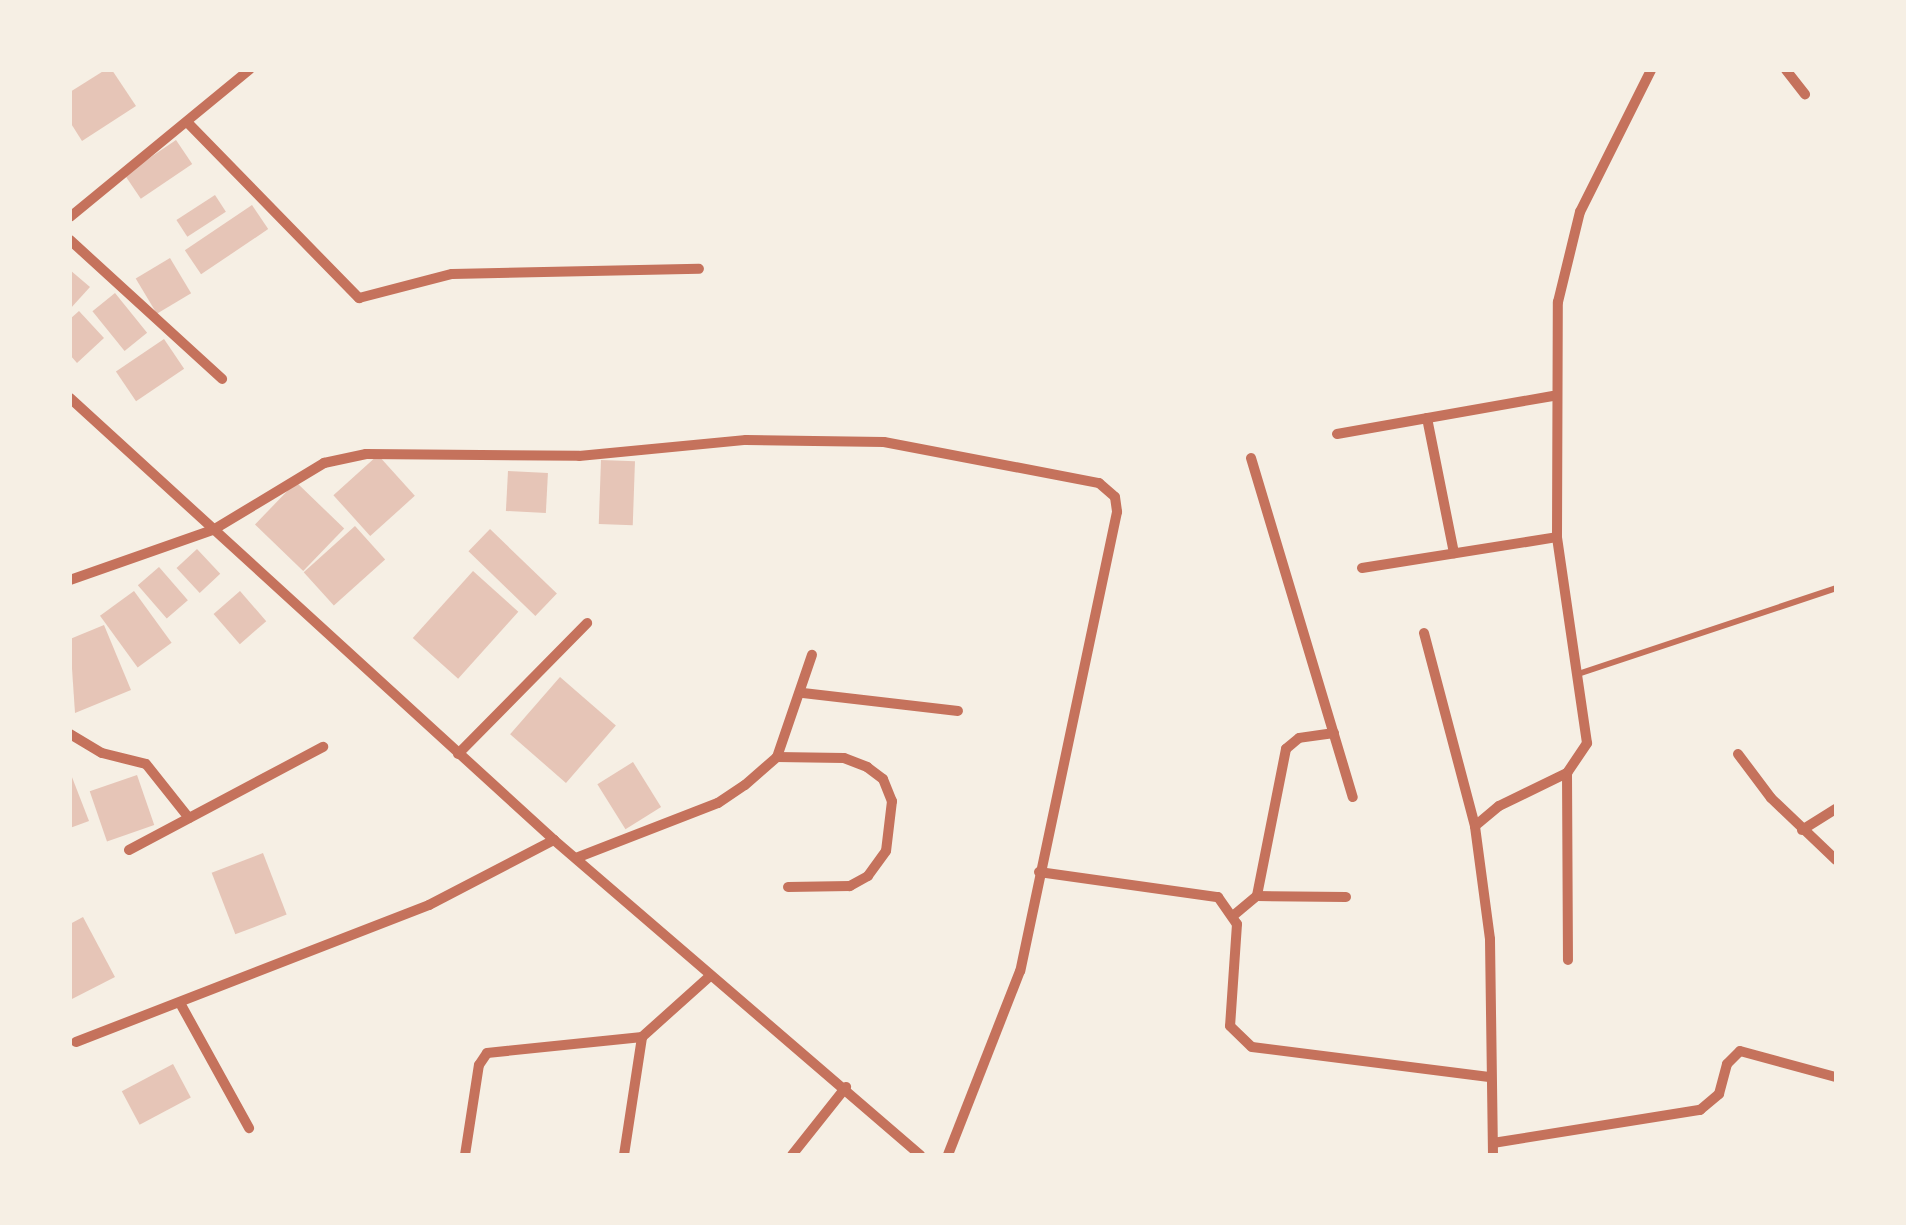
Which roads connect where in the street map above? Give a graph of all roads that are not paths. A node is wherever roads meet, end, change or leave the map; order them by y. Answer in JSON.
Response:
{"nodes":[{"id":1,"x":250,"y":70,"type":"edge"},
{"id":2,"x":1650,"y":70,"type":"edge"},
{"id":3,"x":1786,"y":70,"type":"edge"},
{"id":4,"x":1805,"y":94,"type":"dead end"},
{"id":5,"x":188,"y":122,"type":"junction"},
{"id":6,"x":70,"y":217,"type":"edge"},
{"id":7,"x":70,"y":240,"type":"edge"},
{"id":8,"x":698,"y":269,"type":"dead end"},
{"id":9,"x":222,"y":379,"type":"dead end"},
{"id":10,"x":1553,"y":396,"type":"junction"},
{"id":11,"x":70,"y":398,"type":"edge"},
{"id":12,"x":1427,"y":418,"type":"junction"},
{"id":13,"x":1337,"y":434,"type":"dead end"},
{"id":14,"x":1251,"y":458,"type":"dead end"},
{"id":15,"x":214,"y":530,"type":"junction"},
{"id":16,"x":1556,"y":537,"type":"junction"},
{"id":17,"x":1454,"y":553,"type":"junction"},
{"id":18,"x":1362,"y":568,"type":"dead end"},
{"id":19,"x":70,"y":580,"type":"edge"},
{"id":20,"x":1836,"y":588,"type":"edge"},
{"id":21,"x":587,"y":623,"type":"dead end"},
{"id":22,"x":1424,"y":633,"type":"dead end"},
{"id":23,"x":812,"y":656,"type":"dead end"},
{"id":24,"x":1578,"y":674,"type":"junction"},
{"id":25,"x":803,"y":693,"type":"junction"},
{"id":26,"x":958,"y":710,"type":"dead end"},
{"id":27,"x":1334,"y":733,"type":"junction"},
{"id":28,"x":70,"y":734,"type":"edge"},
{"id":29,"x":323,"y":747,"type":"dead end"},
{"id":30,"x":458,"y":754,"type":"junction"},
{"id":31,"x":1738,"y":754,"type":"dead end"},
{"id":32,"x":777,"y":757,"type":"junction"},
{"id":33,"x":1567,"y":773,"type":"junction"},
{"id":34,"x":1352,"y":796,"type":"dead end"},
{"id":35,"x":1836,"y":809,"type":"edge"},
{"id":36,"x":189,"y":818,"type":"junction"},
{"id":37,"x":1475,"y":826,"type":"junction"},
{"id":38,"x":1802,"y":830,"type":"junction"},
{"id":39,"x":554,"y":840,"type":"junction"},
{"id":40,"x":129,"y":850,"type":"dead end"},
{"id":41,"x":576,"y":858,"type":"junction"},
{"id":42,"x":1836,"y":860,"type":"edge"},
{"id":43,"x":1039,"y":872,"type":"junction"},
{"id":44,"x":788,"y":888,"type":"dead end"},
{"id":45,"x":1257,"y":896,"type":"junction"},
{"id":46,"x":1346,"y":897,"type":"dead end"},
{"id":47,"x":1234,"y":915,"type":"junction"},
{"id":48,"x":1568,"y":960,"type":"dead end"},
{"id":49,"x":710,"y":976,"type":"junction"},
{"id":50,"x":180,"y":1003,"type":"junction"},
{"id":51,"x":642,"y":1036,"type":"junction"},
{"id":52,"x":76,"y":1042,"type":"dead end"},
{"id":53,"x":1489,"y":1077,"type":"junction"},
{"id":54,"x":1836,"y":1077,"type":"edge"},
{"id":55,"x":846,"y":1087,"type":"junction"},
{"id":56,"x":248,"y":1128,"type":"dead end"},
{"id":57,"x":1493,"y":1149,"type":"edge"},
{"id":58,"x":466,"y":1155,"type":"edge"},
{"id":59,"x":624,"y":1155,"type":"edge"},
{"id":60,"x":792,"y":1155,"type":"edge"},
{"id":61,"x":920,"y":1155,"type":"edge"},
{"id":62,"x":948,"y":1155,"type":"edge"}],
"edges":[{"from":1,"to":5,"type":"street"},
{"from":2,"to":10,"type":"street"},
{"from":3,"to":4,"type":"street"},
{"from":5,"to":6,"type":"street"},
{"from":5,"to":8,"type":"street"},
{"from":7,"to":9,"type":"street"},
{"from":10,"to":12,"type":"street"},
{"from":10,"to":16,"type":"street"},
{"from":11,"to":15,"type":"street"},
{"from":12,"to":13,"type":"street"},
{"from":12,"to":17,"type":"street"},
{"from":14,"to":27,"type":"street"},
{"from":15,"to":19,"type":"street"},
{"from":15,"to":30,"type":"street"},
{"from":15,"to":43,"type":"street"},
{"from":16,"to":17,"type":"street"},
{"from":16,"to":24,"type":"street"},
{"from":17,"to":18,"type":"street"},
{"from":20,"to":24,"type":"lane"},
{"from":21,"to":30,"type":"street"},
{"from":22,"to":37,"type":"street"},
{"from":23,"to":25,"type":"street"},
{"from":24,"to":33,"type":"street"},
{"from":25,"to":26,"type":"street"},
{"from":25,"to":32,"type":"street"},
{"from":27,"to":34,"type":"street"},
{"from":27,"to":45,"type":"street"},
{"from":28,"to":36,"type":"street"},
{"from":29,"to":36,"type":"street"},
{"from":30,"to":39,"type":"street"},
{"from":31,"to":38,"type":"street"},
{"from":32,"to":41,"type":"street"},
{"from":32,"to":44,"type":"street"},
{"from":33,"to":37,"type":"street"},
{"from":33,"to":48,"type":"street"},
{"from":35,"to":38,"type":"street"},
{"from":36,"to":40,"type":"street"},
{"from":37,"to":53,"type":"street"},
{"from":38,"to":42,"type":"street"},
{"from":39,"to":41,"type":"street"},
{"from":39,"to":50,"type":"street"},
{"from":41,"to":49,"type":"street"},
{"from":43,"to":47,"type":"street"},
{"from":43,"to":62,"type":"street"},
{"from":45,"to":46,"type":"street"},
{"from":45,"to":47,"type":"street"},
{"from":47,"to":53,"type":"street"},
{"from":49,"to":51,"type":"street"},
{"from":49,"to":55,"type":"street"},
{"from":50,"to":52,"type":"street"},
{"from":50,"to":56,"type":"street"},
{"from":51,"to":58,"type":"street"},
{"from":51,"to":59,"type":"street"},
{"from":53,"to":57,"type":"street"},
{"from":54,"to":57,"type":"street"},
{"from":55,"to":60,"type":"street"},
{"from":55,"to":61,"type":"street"}]}
